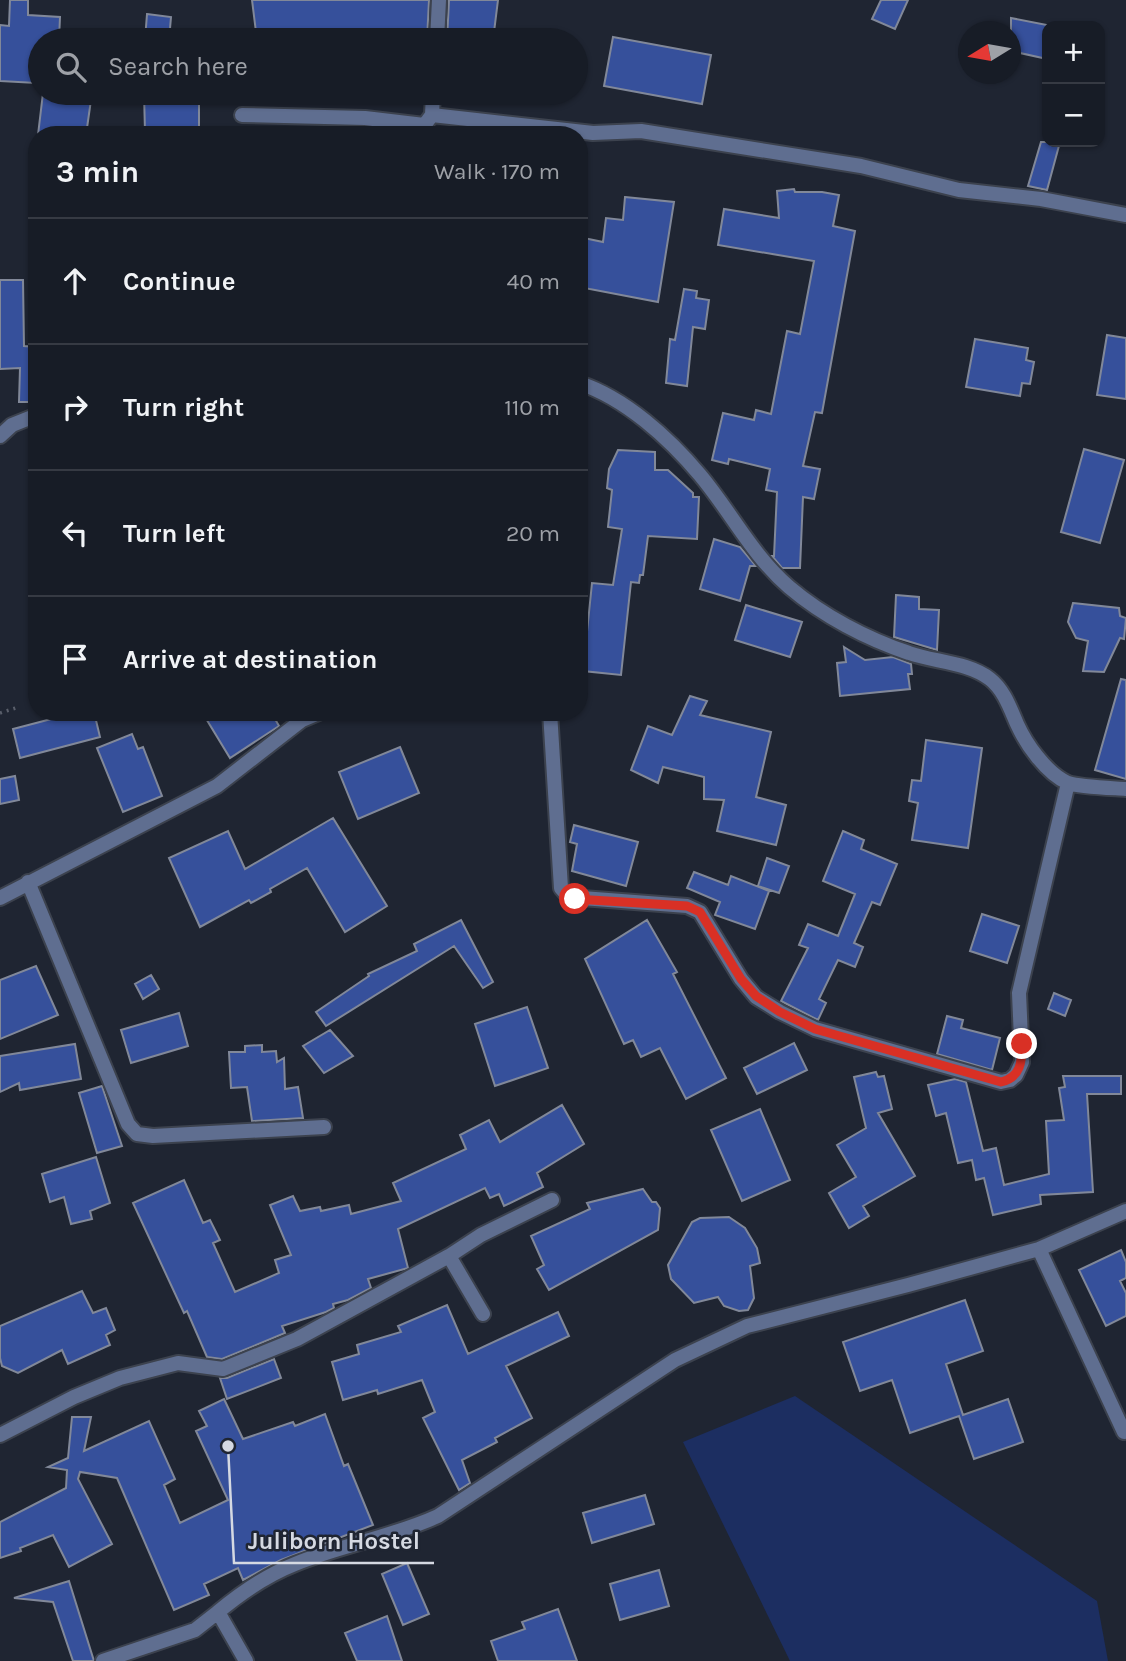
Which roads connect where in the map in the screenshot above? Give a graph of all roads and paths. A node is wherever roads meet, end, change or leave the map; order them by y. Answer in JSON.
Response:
{"nodes":[{"id":1,"x":439,"y":0,"type":"edge"},
{"id":2,"x":438,"y":28,"type":"edge"},
{"id":3,"x":430,"y":105,"type":"edge"},
{"id":4,"x":242,"y":115,"type":"dead end"},
{"id":5,"x":424,"y":125,"type":"edge"},
{"id":6,"x":445,"y":126,"type":"edge"},
{"id":7,"x":588,"y":133,"type":"edge"},
{"id":8,"x":1126,"y":215,"type":"edge"},
{"id":9,"x":588,"y":386,"type":"edge"},
{"id":10,"x":28,"y":419,"type":"edge"},
{"id":11,"x":0,"y":436,"type":"edge"},
{"id":12,"x":19,"y":707,"type":"dead end"},
{"id":13,"x":0,"y":713,"type":"edge"},
{"id":14,"x":295,"y":721,"type":"edge"},
{"id":15,"x":551,"y":721,"type":"edge"},
{"id":16,"x":1068,"y":783,"type":"junction"},
{"id":17,"x":1126,"y":789,"type":"edge"},
{"id":18,"x":28,"y":882,"type":"junction"},
{"id":19,"x":0,"y":898,"type":"edge"},
{"id":20,"x":324,"y":1127,"type":"dead end"},
{"id":21,"x":552,"y":1200,"type":"dead end"},
{"id":22,"x":1126,"y":1212,"type":"edge"},
{"id":23,"x":1039,"y":1249,"type":"junction"},
{"id":24,"x":449,"y":1256,"type":"junction"},
{"id":25,"x":483,"y":1314,"type":"dead end"},
{"id":26,"x":1124,"y":1432,"type":"dead end"},
{"id":27,"x":0,"y":1435,"type":"edge"},
{"id":28,"x":218,"y":1612,"type":"junction"},
{"id":29,"x":103,"y":1661,"type":"edge"},
{"id":30,"x":246,"y":1661,"type":"edge"}],
"edges":[{"from":1,"to":2,"type":"street"},
{"from":3,"to":5,"type":"street"},
{"from":4,"to":5,"type":"street"},
{"from":5,"to":6,"type":"street"},
{"from":7,"to":8,"type":"street"},
{"from":9,"to":16,"type":"street"},
{"from":10,"to":11,"type":"street"},
{"from":12,"to":13,"type":"path"},
{"from":14,"to":18,"type":"street"},
{"from":15,"to":16,"type":"street"},
{"from":16,"to":17,"type":"street"},
{"from":18,"to":19,"type":"street"},
{"from":18,"to":20,"type":"street"},
{"from":21,"to":24,"type":"street"},
{"from":22,"to":23,"type":"street"},
{"from":23,"to":26,"type":"street"},
{"from":23,"to":28,"type":"street"},
{"from":24,"to":25,"type":"street"},
{"from":24,"to":27,"type":"street"},
{"from":28,"to":29,"type":"street"},
{"from":28,"to":30,"type":"street"}]}
